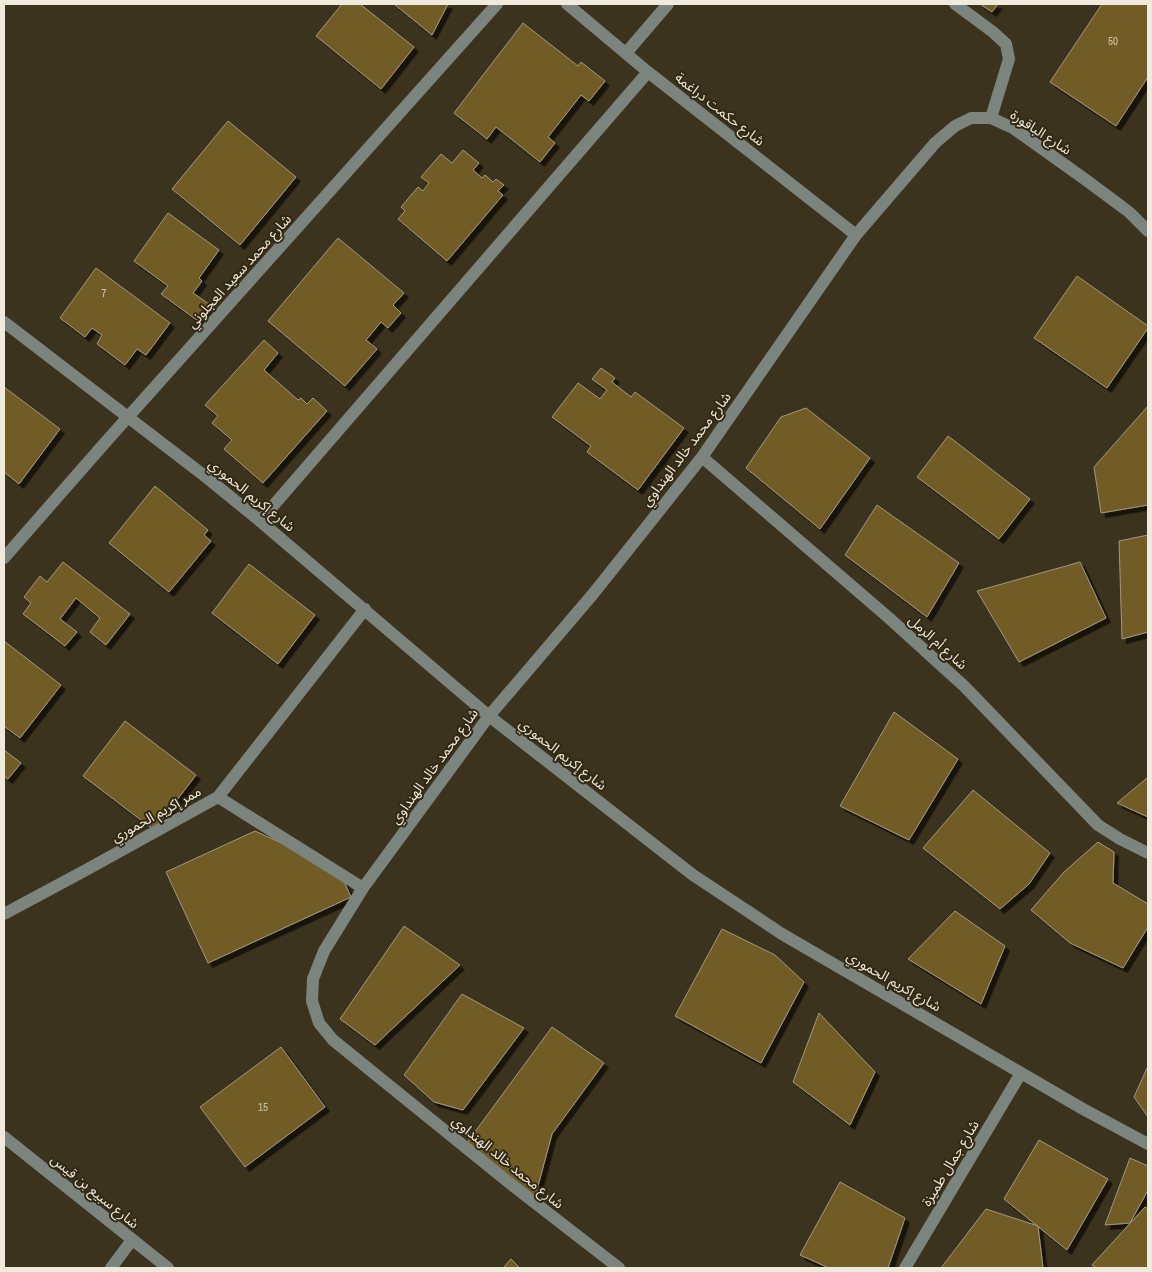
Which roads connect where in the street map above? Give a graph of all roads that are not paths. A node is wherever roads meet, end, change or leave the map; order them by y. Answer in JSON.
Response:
{"nodes":[{"id":1,"x":497,"y":4,"type":"edge"},
{"id":2,"x":566,"y":4,"type":"edge"},
{"id":3,"x":668,"y":4,"type":"edge"},
{"id":4,"x":955,"y":4,"type":"edge"},
{"id":5,"x":626,"y":53,"type":"junction"},
{"id":6,"x":648,"y":72,"type":"junction"},
{"id":7,"x":991,"y":118,"type":"junction"},
{"id":8,"x":1148,"y":232,"type":"edge"},
{"id":9,"x":856,"y":235,"type":"junction"},
{"id":10,"x":4,"y":322,"type":"edge"},
{"id":11,"x":128,"y":417,"type":"junction"},
{"id":12,"x":702,"y":457,"type":"junction"},
{"id":13,"x":260,"y":520,"type":"junction"},
{"id":14,"x":4,"y":558,"type":"edge"},
{"id":15,"x":365,"y":609,"type":"junction"},
{"id":16,"x":489,"y":716,"type":"junction"},
{"id":17,"x":218,"y":797,"type":"junction"},
{"id":18,"x":1148,"y":854,"type":"edge"},
{"id":19,"x":363,"y":888,"type":"junction"},
{"id":20,"x":4,"y":914,"type":"edge"},
{"id":21,"x":1021,"y":1073,"type":"junction"},
{"id":22,"x":4,"y":1136,"type":"edge"},
{"id":23,"x":1148,"y":1144,"type":"edge"},
{"id":24,"x":132,"y":1240,"type":"junction"},
{"id":25,"x":111,"y":1268,"type":"edge"},
{"id":26,"x":168,"y":1268,"type":"edge"},
{"id":27,"x":619,"y":1268,"type":"edge"},
{"id":28,"x":905,"y":1268,"type":"edge"}],
"edges":[{"from":1,"to":11,"type":"street","name":"شارع محمد سعيد العجلوني"},
{"from":2,"to":5,"type":"street","name":"شارع حكمت دراغمة"},
{"from":3,"to":5,"type":"street"},
{"from":4,"to":7,"type":"street"},
{"from":5,"to":6,"type":"street","name":"شارع حكمت دراغمة"},
{"from":6,"to":9,"type":"street","name":"شارع حكمت دراغمة"},
{"from":6,"to":13,"type":"street"},
{"from":7,"to":8,"type":"street","name":"شارع الباقورة"},
{"from":7,"to":9,"type":"street","name":"شارع الباقورة"},
{"from":9,"to":12,"type":"street","name":"شارع محمد خالد الهنداوي"},
{"from":10,"to":11,"type":"street","name":"شارع إكريم الحموري"},
{"from":11,"to":13,"type":"street","name":"شارع إكريم الحموري"},
{"from":11,"to":14,"type":"street","name":"شارع محمد سعيد العجلوني"},
{"from":12,"to":16,"type":"street","name":"شارع محمد خالد الهنداوي"},
{"from":12,"to":18,"type":"street","name":"شارع أم الرمل"},
{"from":13,"to":15,"type":"street","name":"شارع إكريم الحموري"},
{"from":15,"to":16,"type":"street","name":"شارع إكريم الحموري"},
{"from":15,"to":17,"type":"street","name":"ممر إكريم الحموري"},
{"from":16,"to":19,"type":"street","name":"شارع محمد خالد الهنداوي"},
{"from":16,"to":21,"type":"street","name":"شارع إكريم الحموري"},
{"from":17,"to":19,"type":"street"},
{"from":17,"to":20,"type":"street","name":"ممر إكريم الحموري"},
{"from":19,"to":27,"type":"street","name":"شارع محمد خالد الهنداوي"},
{"from":21,"to":23,"type":"street","name":"شارع إكريم الحموري"},
{"from":21,"to":28,"type":"street","name":"شارع جمال طميزة"},
{"from":22,"to":24,"type":"street","name":"شارع سبيع بن قيس"},
{"from":24,"to":25,"type":"street"},
{"from":24,"to":26,"type":"street","name":"شارع سبيع بن قيس"}]}
